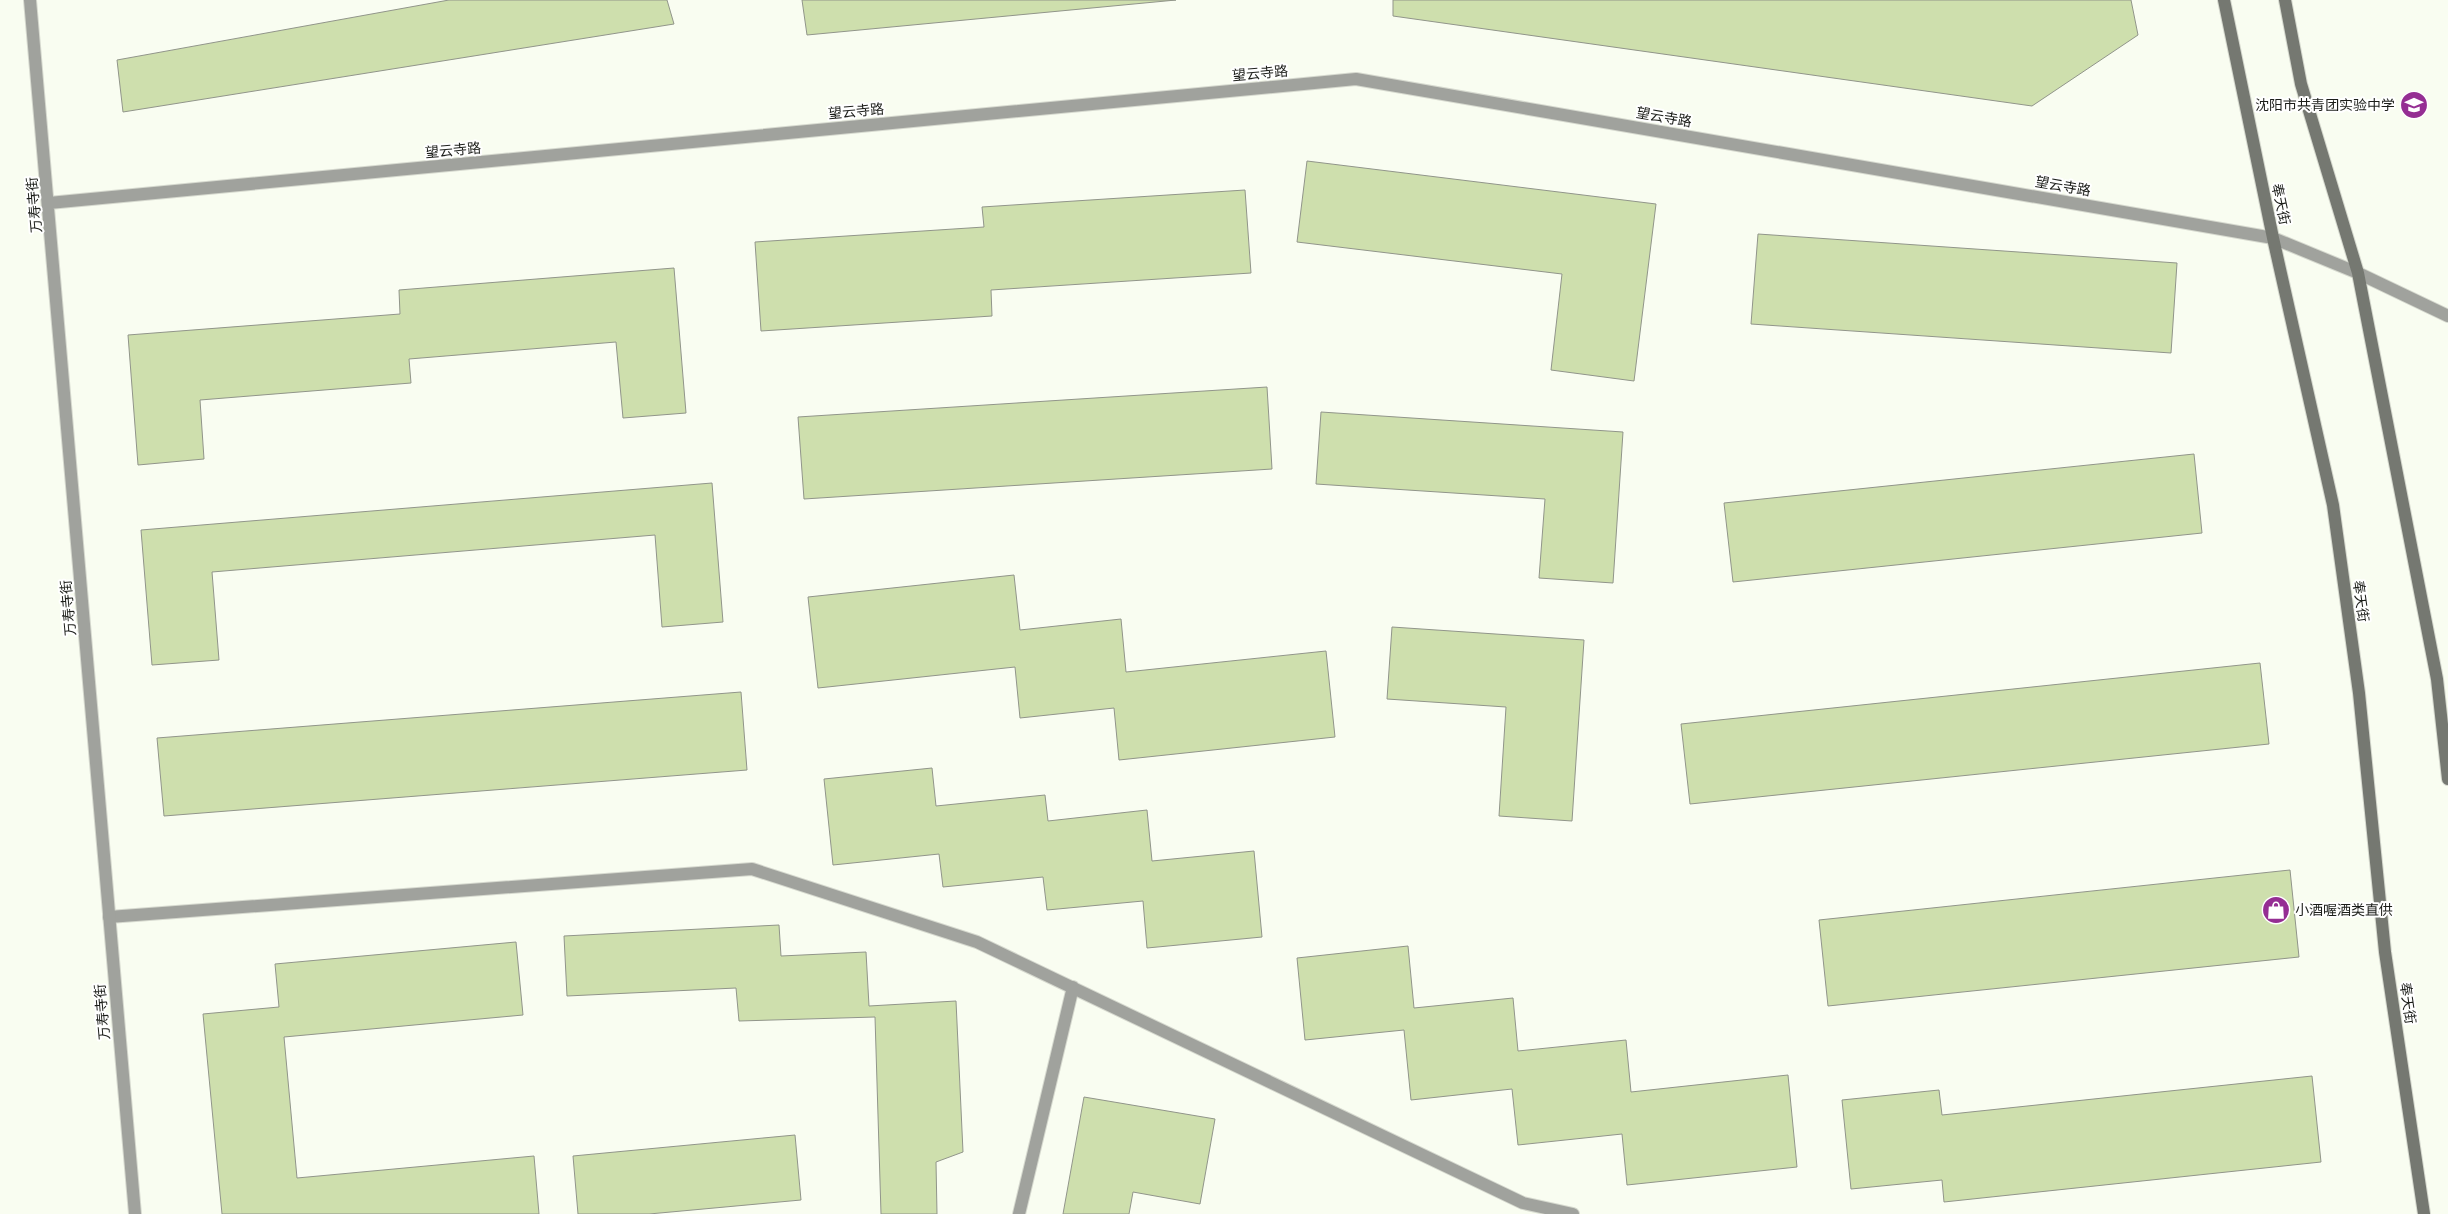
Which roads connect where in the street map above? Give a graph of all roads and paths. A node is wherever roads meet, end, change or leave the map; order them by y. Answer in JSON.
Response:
{"nodes":[{"id":1,"x":30,"y":0,"type":"edge"},
{"id":2,"x":2224,"y":0,"type":"edge"},
{"id":3,"x":2285,"y":0,"type":"edge"},
{"id":4,"x":49,"y":203,"type":"junction"},
{"id":5,"x":2273,"y":238,"type":"junction"},
{"id":6,"x":2358,"y":274,"type":"junction"},
{"id":7,"x":2448,"y":316,"type":"edge"},
{"id":8,"x":2448,"y":780,"type":"edge"},
{"id":9,"x":109,"y":917,"type":"junction"},
{"id":10,"x":1073,"y":987,"type":"junction"},
{"id":11,"x":135,"y":1214,"type":"edge"},
{"id":12,"x":1019,"y":1214,"type":"edge"},
{"id":13,"x":1573,"y":1214,"type":"edge"},
{"id":14,"x":2424,"y":1214,"type":"edge"}],
"edges":[{"from":1,"to":4,"type":"street","name":"万寿寺街"},
{"from":2,"to":5,"type":"main road","name":"奉天街"},
{"from":3,"to":6,"type":"main road"},
{"from":4,"to":5,"type":"street","name":"望云寺路"},
{"from":4,"to":9,"type":"street","name":"万寿寺街"},
{"from":5,"to":6,"type":"street","name":"望云寺路"},
{"from":5,"to":14,"type":"main road","name":"奉天街"},
{"from":6,"to":7,"type":"street","name":"望云寺路"},
{"from":6,"to":8,"type":"main road"},
{"from":9,"to":10,"type":"street"},
{"from":9,"to":11,"type":"street","name":"万寿寺街"},
{"from":10,"to":12,"type":"street"},
{"from":10,"to":13,"type":"street"}]}
